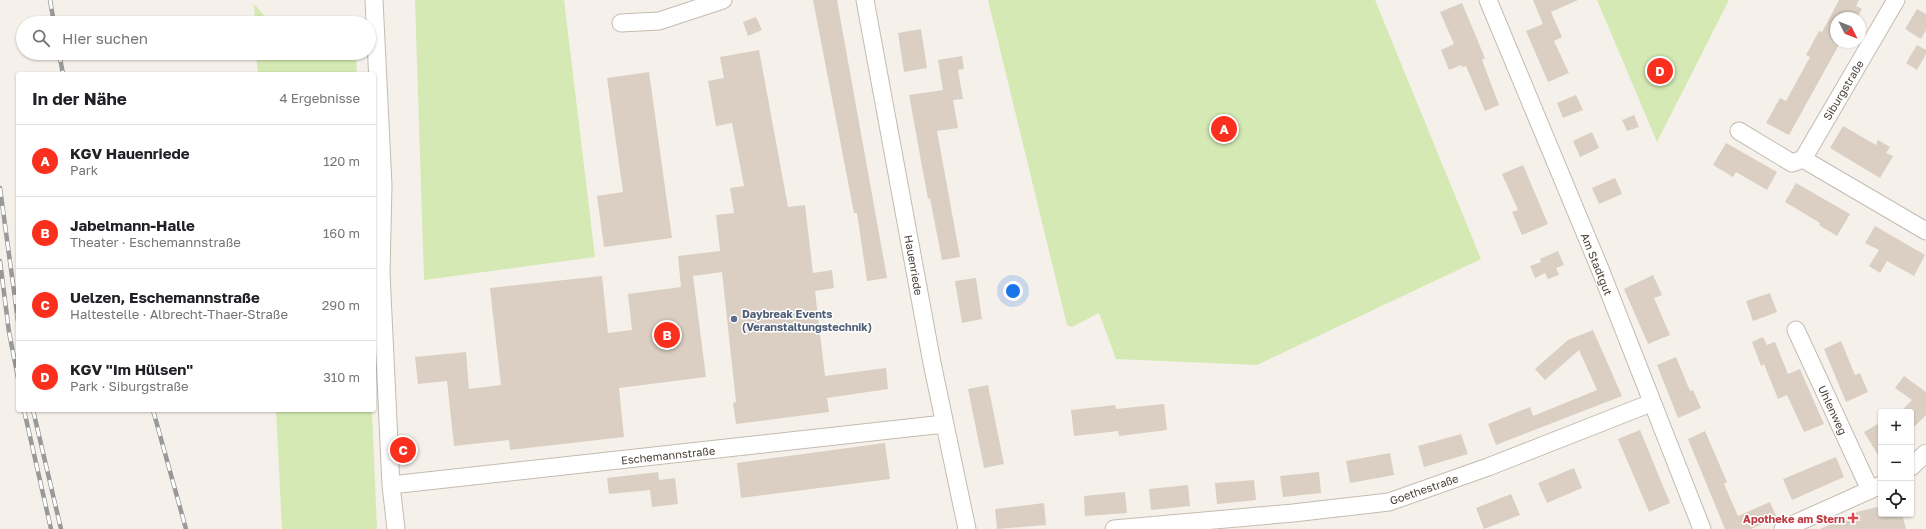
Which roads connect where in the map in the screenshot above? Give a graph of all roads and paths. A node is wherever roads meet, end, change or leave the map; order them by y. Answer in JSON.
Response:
{"nodes":[{"id":1,"x":374,"y":0,"type":"edge"},
{"id":2,"x":723,"y":0,"type":"edge"},
{"id":3,"x":865,"y":0,"type":"edge"},
{"id":4,"x":1488,"y":0,"type":"edge"},
{"id":5,"x":1896,"y":0,"type":"edge"},
{"id":6,"x":375,"y":16,"type":"edge"},
{"id":7,"x":621,"y":22,"type":"dead end"},
{"id":8,"x":376,"y":41,"type":"edge"},
{"id":9,"x":1739,"y":131,"type":"dead end"},
{"id":10,"x":1802,"y":159,"type":"junction"},
{"id":11,"x":1926,"y":231,"type":"edge"},
{"id":12,"x":1796,"y":330,"type":"dead end"},
{"id":13,"x":1651,"y":402,"type":"junction"},
{"id":14,"x":944,"y":424,"type":"junction"},
{"id":15,"x":1926,"y":454,"type":"edge"},
{"id":16,"x":1914,"y":464,"type":"edge"},
{"id":17,"x":391,"y":485,"type":"junction"},
{"id":18,"x":1876,"y":488,"type":"edge"},
{"id":19,"x":396,"y":529,"type":"edge"},
{"id":20,"x":967,"y":529,"type":"edge"},
{"id":21,"x":1114,"y":529,"type":"edge"},
{"id":22,"x":1702,"y":529,"type":"edge"},
{"id":23,"x":1783,"y":529,"type":"edge"}],
"edges":[{"from":1,"to":6,"type":"street"},
{"from":2,"to":7,"type":"street"},
{"from":3,"to":14,"type":"street","name":"Hauenriede"},
{"from":4,"to":13,"type":"street","name":"Am Stadtgut"},
{"from":5,"to":10,"type":"street","name":"Siburgstraße"},
{"from":8,"to":17,"type":"street"},
{"from":9,"to":10,"type":"street"},
{"from":10,"to":11,"type":"street"},
{"from":12,"to":18,"type":"street","name":"Uhlenweg"},
{"from":13,"to":21,"type":"street","name":"Goethestraße"},
{"from":13,"to":22,"type":"street","name":"Am Stadtgut"},
{"from":14,"to":17,"type":"street","name":"Eschemannstraße"},
{"from":14,"to":20,"type":"street","name":"Hauenriede"},
{"from":15,"to":16,"type":"street"},
{"from":17,"to":19,"type":"street"},
{"from":18,"to":23,"type":"street"}]}
